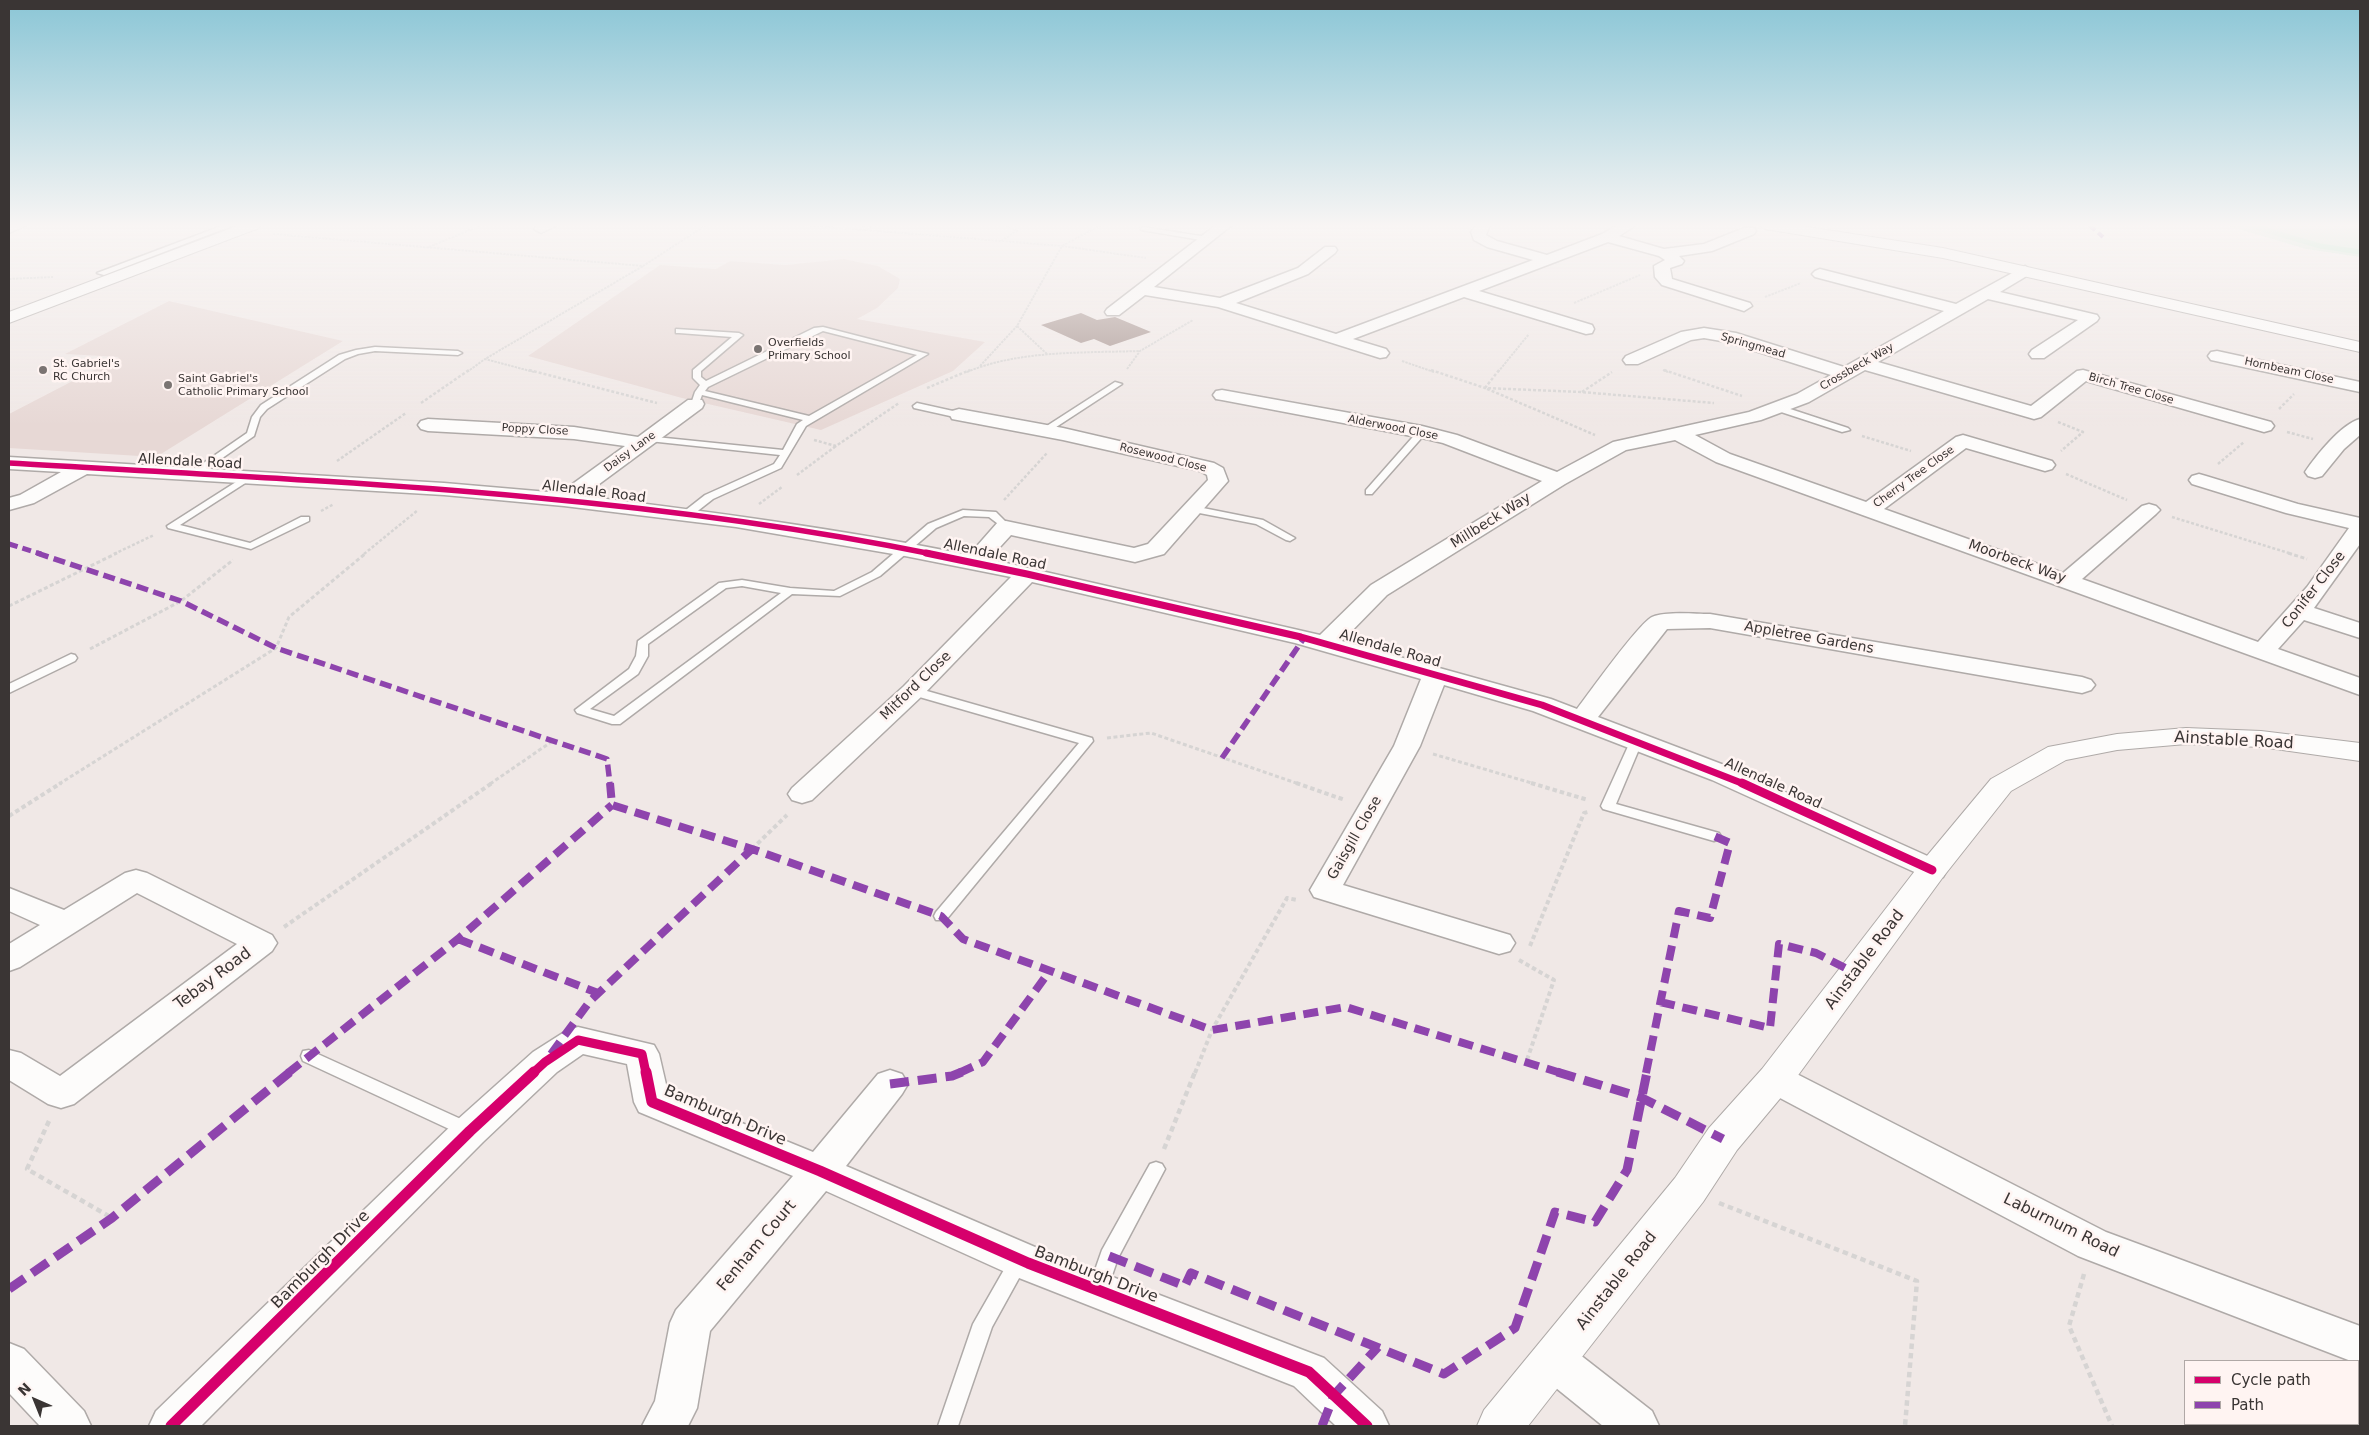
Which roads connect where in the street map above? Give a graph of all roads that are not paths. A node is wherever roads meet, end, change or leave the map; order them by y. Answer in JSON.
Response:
{"nodes":[{"id":1,"x":79,"y":292,"type":"edge"},
{"id":2,"x":1139,"y":292,"type":"edge"},
{"id":3,"x":1154,"y":292,"type":"edge"},
{"id":4,"x":1249,"y":292,"type":"edge"},
{"id":5,"x":1464,"y":292,"type":"joint"},
{"id":6,"x":1699,"y":292,"type":"edge"},
{"id":7,"x":1891,"y":292,"type":"edge"},
{"id":8,"x":2117,"y":292,"type":"edge"},
{"id":9,"x":1985,"y":293,"type":"joint"},
{"id":10,"x":1221,"y":303,"type":"junction"},
{"id":11,"x":1744,"y":306,"type":"dead end"},
{"id":12,"x":1956,"y":310,"type":"junction"},
{"id":13,"x":1113,"y":312,"type":"dead end"},
{"id":14,"x":9,"y":318,"type":"edge"},
{"id":15,"x":1586,"y":329,"type":"dead end"},
{"id":16,"x":679,"y":331,"type":"dead end"},
{"id":17,"x":1338,"y":339,"type":"junction"},
{"id":18,"x":2360,"y":347,"type":"edge"},
{"id":19,"x":458,"y":353,"type":"dead end"},
{"id":20,"x":1380,"y":353,"type":"road end"},
{"id":21,"x":2038,"y":354,"type":"dead end"},
{"id":22,"x":2217,"y":356,"type":"dead end"},
{"id":23,"x":1632,"y":360,"type":"road end"},
{"id":24,"x":1865,"y":364,"type":"junction"},
{"id":25,"x":1846,"y":374,"type":"junction"},
{"id":26,"x":1118,"y":384,"type":"dead end"},
{"id":27,"x":2360,"y":387,"type":"edge"},
{"id":28,"x":700,"y":394,"type":"junction"},
{"id":29,"x":1222,"y":395,"type":"dead end"},
{"id":30,"x":917,"y":406,"type":"dead end"},
{"id":31,"x":1778,"y":408,"type":"junction"},
{"id":32,"x":959,"y":414,"type":"joint"},
{"id":33,"x":810,"y":419,"type":"junction"},
{"id":34,"x":428,"y":425,"type":"dead end"},
{"id":35,"x":2264,"y":426,"type":"road end"},
{"id":36,"x":1845,"y":430,"type":"road end"},
{"id":37,"x":1044,"y":431,"type":"junction"},
{"id":38,"x":1422,"y":432,"type":"junction"},
{"id":39,"x":1677,"y":433,"type":"junction"},
{"id":40,"x":2351,"y":436,"type":"edge"},
{"id":41,"x":645,"y":441,"type":"junction"},
{"id":42,"x":787,"y":453,"type":"junction"},
{"id":43,"x":9,"y":463,"type":"edge"},
{"id":44,"x":2045,"y":465,"type":"dead end"},
{"id":45,"x":83,"y":468,"type":"junction"},
{"id":46,"x":2315,"y":472,"type":"dead end"},
{"id":47,"x":192,"y":475,"type":"junction"},
{"id":48,"x":247,"y":478,"type":"junction"},
{"id":49,"x":1558,"y":480,"type":"junction"},
{"id":50,"x":2199,"y":480,"type":"road end"},
{"id":51,"x":1369,"y":492,"type":"dead end"},
{"id":52,"x":564,"y":500,"type":"junction"},
{"id":53,"x":9,"y":504,"type":"edge"},
{"id":54,"x":1193,"y":509,"type":"junction"},
{"id":55,"x":1869,"y":510,"type":"junction"},
{"id":56,"x":2149,"y":510,"type":"dead end"},
{"id":57,"x":686,"y":515,"type":"junction"},
{"id":58,"x":305,"y":519,"type":"dead end"},
{"id":59,"x":2360,"y":526,"type":"edge"},
{"id":60,"x":1006,"y":527,"type":"junction"},
{"id":61,"x":1290,"y":538,"type":"dead end"},
{"id":62,"x":905,"y":549,"type":"junction"},
{"id":63,"x":974,"y":563,"type":"junction"},
{"id":64,"x":1027,"y":574,"type":"junction"},
{"id":65,"x":2068,"y":580,"type":"junction"},
{"id":66,"x":790,"y":591,"type":"junction"},
{"id":67,"x":2301,"y":611,"type":"junction"},
{"id":68,"x":2360,"y":631,"type":"edge"},
{"id":69,"x":1326,"y":644,"type":"junction"},
{"id":70,"x":2264,"y":650,"type":"junction"},
{"id":71,"x":72,"y":658,"type":"road end"},
{"id":72,"x":1435,"y":675,"type":"junction"},
{"id":73,"x":2082,"y":685,"type":"dead end"},
{"id":74,"x":2360,"y":687,"type":"edge"},
{"id":75,"x":9,"y":689,"type":"edge"},
{"id":76,"x":913,"y":691,"type":"junction"},
{"id":77,"x":1582,"y":721,"type":"junction"},
{"id":78,"x":1636,"y":742,"type":"junction"},
{"id":79,"x":2360,"y":752,"type":"edge"},
{"id":80,"x":802,"y":794,"type":"road end"},
{"id":81,"x":1714,"y":836,"type":"dead end"},
{"id":82,"x":1932,"y":870,"type":"junction"},
{"id":83,"x":9,"y":899,"type":"edge"},
{"id":84,"x":941,"y":916,"type":"dead end"},
{"id":85,"x":66,"y":923,"type":"junction"},
{"id":86,"x":1499,"y":943,"type":"road end"},
{"id":87,"x":9,"y":959,"type":"edge"},
{"id":88,"x":309,"y":1056,"type":"dead end"},
{"id":89,"x":9,"y":1063,"type":"edge"},
{"id":90,"x":1775,"y":1079,"type":"junction"},
{"id":91,"x":890,"y":1084,"type":"dead end"},
{"id":92,"x":470,"y":1131,"type":"junction"},
{"id":93,"x":1156,"y":1168,"type":"road end"},
{"id":94,"x":820,"y":1171,"type":"junction"},
{"id":95,"x":1020,"y":1260,"type":"junction"},
{"id":96,"x":1098,"y":1290,"type":"junction"},
{"id":97,"x":2360,"y":1345,"type":"edge"},
{"id":98,"x":1555,"y":1361,"type":"junction"},
{"id":99,"x":9,"y":1362,"type":"edge"},
{"id":100,"x":69,"y":1426,"type":"edge"},
{"id":101,"x":172,"y":1426,"type":"edge"},
{"id":102,"x":664,"y":1426,"type":"edge"},
{"id":103,"x":948,"y":1426,"type":"edge"},
{"id":104,"x":1368,"y":1426,"type":"edge"},
{"id":105,"x":1500,"y":1426,"type":"edge"},
{"id":106,"x":1638,"y":1426,"type":"edge"}],
"edges":[{"from":1,"to":14,"type":"street"},
{"from":2,"to":13,"type":"street"},
{"from":3,"to":10,"type":"street"},
{"from":4,"to":10,"type":"street"},
{"from":5,"to":15,"type":"street"},
{"from":5,"to":17,"type":"street"},
{"from":6,"to":11,"type":"street"},
{"from":7,"to":12,"type":"street"},
{"from":8,"to":18,"type":"street"},
{"from":9,"to":12,"type":"street","name":"Crossbeck Way"},
{"from":9,"to":21,"type":"street"},
{"from":10,"to":17,"type":"street"},
{"from":12,"to":24,"type":"street","name":"Crossbeck Way"},
{"from":16,"to":28,"type":"lane"},
{"from":17,"to":20,"type":"street"},
{"from":19,"to":47,"type":"lane"},
{"from":22,"to":27,"type":"street","name":"Hornbeam Close"},
{"from":23,"to":25,"type":"street","name":"Springmead"},
{"from":24,"to":25,"type":"street","name":"Crossbeck Way"},
{"from":24,"to":35,"type":"street","name":"Birch Tree Close"},
{"from":25,"to":31,"type":"street","name":"Crossbeck Way"},
{"from":26,"to":37,"type":"lane"},
{"from":28,"to":33,"type":"lane"},
{"from":28,"to":33,"type":"lane"},
{"from":28,"to":41,"type":"street","name":"Daisy Lane"},
{"from":29,"to":38,"type":"street","name":"Alderwood Close"},
{"from":30,"to":32,"type":"lane"},
{"from":31,"to":36,"type":"lane"},
{"from":31,"to":39,"type":"street","name":"Crossbeck Way"},
{"from":32,"to":37,"type":"street","name":"Rosewood Close"},
{"from":33,"to":42,"type":"lane"},
{"from":34,"to":41,"type":"street","name":"Poppy Close"},
{"from":37,"to":54,"type":"street","name":"Rosewood Close"},
{"from":38,"to":49,"type":"street","name":"Alderwood Close"},
{"from":38,"to":51,"type":"lane"},
{"from":39,"to":49,"type":"street","name":"Millbeck Way"},
{"from":39,"to":55,"type":"street","name":"Moorbeck Way"},
{"from":40,"to":46,"type":"street"},
{"from":41,"to":42,"type":"lane"},
{"from":41,"to":52,"type":"street","name":"Daisy Lane"},
{"from":42,"to":57,"type":"lane"},
{"from":43,"to":45,"type":"street","name":"Allendale Road"},
{"from":44,"to":55,"type":"street","name":"Cherry Tree Close"},
{"from":45,"to":47,"type":"street","name":"Allendale Road"},
{"from":45,"to":53,"type":"street"},
{"from":47,"to":48,"type":"street","name":"Allendale Road"},
{"from":48,"to":52,"type":"street","name":"Allendale Road"},
{"from":48,"to":58,"type":"lane"},
{"from":49,"to":69,"type":"street","name":"Millbeck Way"},
{"from":50,"to":59,"type":"street"},
{"from":52,"to":57,"type":"street","name":"Allendale Road"},
{"from":54,"to":60,"type":"street","name":"Rosewood Close"},
{"from":54,"to":61,"type":"lane"},
{"from":55,"to":65,"type":"street","name":"Moorbeck Way"},
{"from":56,"to":65,"type":"street"},
{"from":57,"to":62,"type":"street","name":"Allendale Road"},
{"from":59,"to":67,"type":"street","name":"Conifer Close"},
{"from":60,"to":62,"type":"lane"},
{"from":60,"to":63,"type":"street"},
{"from":62,"to":63,"type":"street","name":"Allendale Road"},
{"from":62,"to":66,"type":"lane"},
{"from":63,"to":64,"type":"street","name":"Allendale Road"},
{"from":64,"to":69,"type":"street","name":"Allendale Road"},
{"from":64,"to":76,"type":"street","name":"Mitford Close"},
{"from":65,"to":70,"type":"street","name":"Moorbeck Way"},
{"from":66,"to":66,"type":"lane"},
{"from":67,"to":68,"type":"street"},
{"from":67,"to":70,"type":"street","name":"Conifer Close"},
{"from":69,"to":72,"type":"street","name":"Allendale Road"},
{"from":70,"to":74,"type":"street","name":"Moorbeck Way"},
{"from":71,"to":75,"type":"lane"},
{"from":72,"to":77,"type":"street","name":"Allendale Road"},
{"from":72,"to":86,"type":"street","name":"Gaisgill Close"},
{"from":73,"to":77,"type":"street","name":"Appletree Gardens"},
{"from":76,"to":80,"type":"street","name":"Mitford Close"},
{"from":76,"to":84,"type":"lane"},
{"from":77,"to":78,"type":"street","name":"Allendale Road"},
{"from":78,"to":81,"type":"lane"},
{"from":78,"to":82,"type":"street","name":"Allendale Road"},
{"from":79,"to":82,"type":"street","name":"Ainstable Road"},
{"from":82,"to":90,"type":"street","name":"Ainstable Road"},
{"from":83,"to":85,"type":"street"},
{"from":85,"to":87,"type":"street","name":"Tebay Road"},
{"from":85,"to":89,"type":"street","name":"Tebay Road"},
{"from":88,"to":92,"type":"lane"},
{"from":90,"to":97,"type":"street","name":"Laburnum Road"},
{"from":90,"to":98,"type":"street","name":"Ainstable Road"},
{"from":91,"to":94,"type":"street","name":"Fenham Court"},
{"from":92,"to":94,"type":"street","name":"Bamburgh Drive"},
{"from":92,"to":101,"type":"street","name":"Bamburgh Drive"},
{"from":93,"to":96,"type":"lane"},
{"from":94,"to":95,"type":"street","name":"Bamburgh Drive"},
{"from":94,"to":102,"type":"street","name":"Fenham Court"},
{"from":95,"to":96,"type":"street","name":"Bamburgh Drive"},
{"from":95,"to":103,"type":"lane"},
{"from":96,"to":104,"type":"street","name":"Bamburgh Drive"},
{"from":98,"to":105,"type":"street","name":"Ainstable Road"},
{"from":98,"to":106,"type":"street"},
{"from":99,"to":100,"type":"street"}]}
